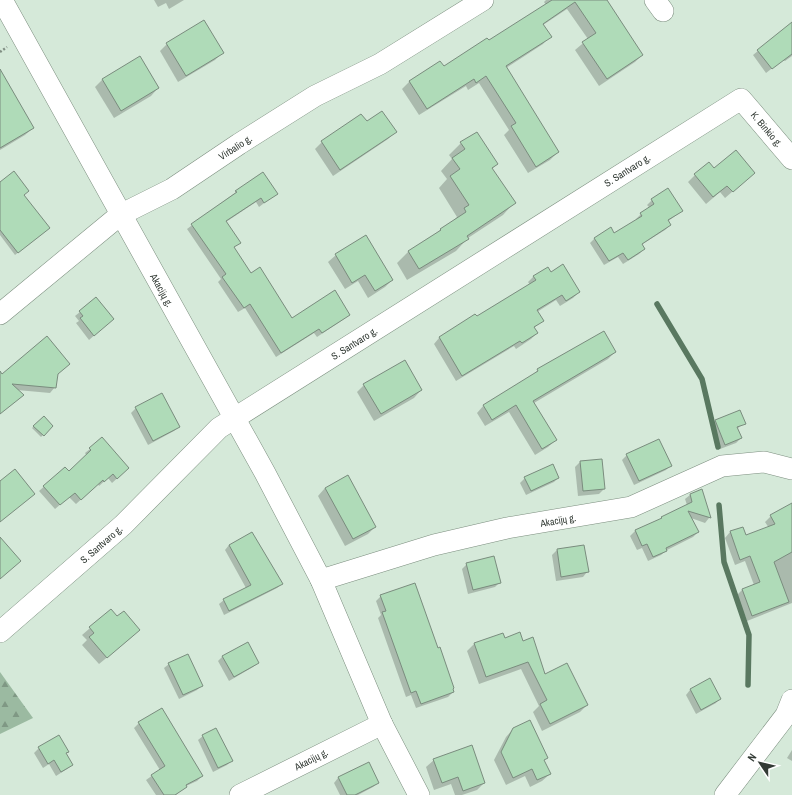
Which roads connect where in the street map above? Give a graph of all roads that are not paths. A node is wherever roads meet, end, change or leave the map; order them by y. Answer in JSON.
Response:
{"nodes":[{"id":1,"x":2,"y":0,"type":"edge"},
{"id":2,"x":484,"y":0,"type":"edge"},
{"id":3,"x":741,"y":99,"type":"joint"},
{"id":4,"x":792,"y":159,"type":"edge"},
{"id":5,"x":120,"y":215,"type":"junction"},
{"id":6,"x":0,"y":314,"type":"edge"},
{"id":7,"x":235,"y":419,"type":"junction"},
{"id":8,"x":792,"y":469,"type":"edge"},
{"id":9,"x":321,"y":580,"type":"junction"},
{"id":10,"x":0,"y":632,"type":"edge"},
{"id":11,"x":792,"y":700,"type":"edge"},
{"id":12,"x":382,"y":724,"type":"junction"},
{"id":13,"x":240,"y":795,"type":"edge"},
{"id":14,"x":419,"y":795,"type":"edge"},
{"id":15,"x":725,"y":795,"type":"edge"}],
"edges":[{"from":1,"to":5,"type":"street","name":"Akacijų g."},
{"from":2,"to":5,"type":"street","name":"Virbalio g."},
{"from":3,"to":4,"type":"street","name":"K. Binkio g."},
{"from":3,"to":7,"type":"street","name":"S. Santvaro g."},
{"from":5,"to":6,"type":"street","name":"Virbalio g."},
{"from":5,"to":7,"type":"street","name":"Akacijų g."},
{"from":7,"to":9,"type":"street","name":"Akacijų g."},
{"from":7,"to":10,"type":"street","name":"S. Santvaro g."},
{"from":8,"to":9,"type":"street","name":"Akacijų g."},
{"from":9,"to":12,"type":"street","name":"Akacijų g."},
{"from":11,"to":15,"type":"street"},
{"from":12,"to":13,"type":"street","name":"Akacijų g."},
{"from":12,"to":14,"type":"street","name":"Akacijų g."}]}
